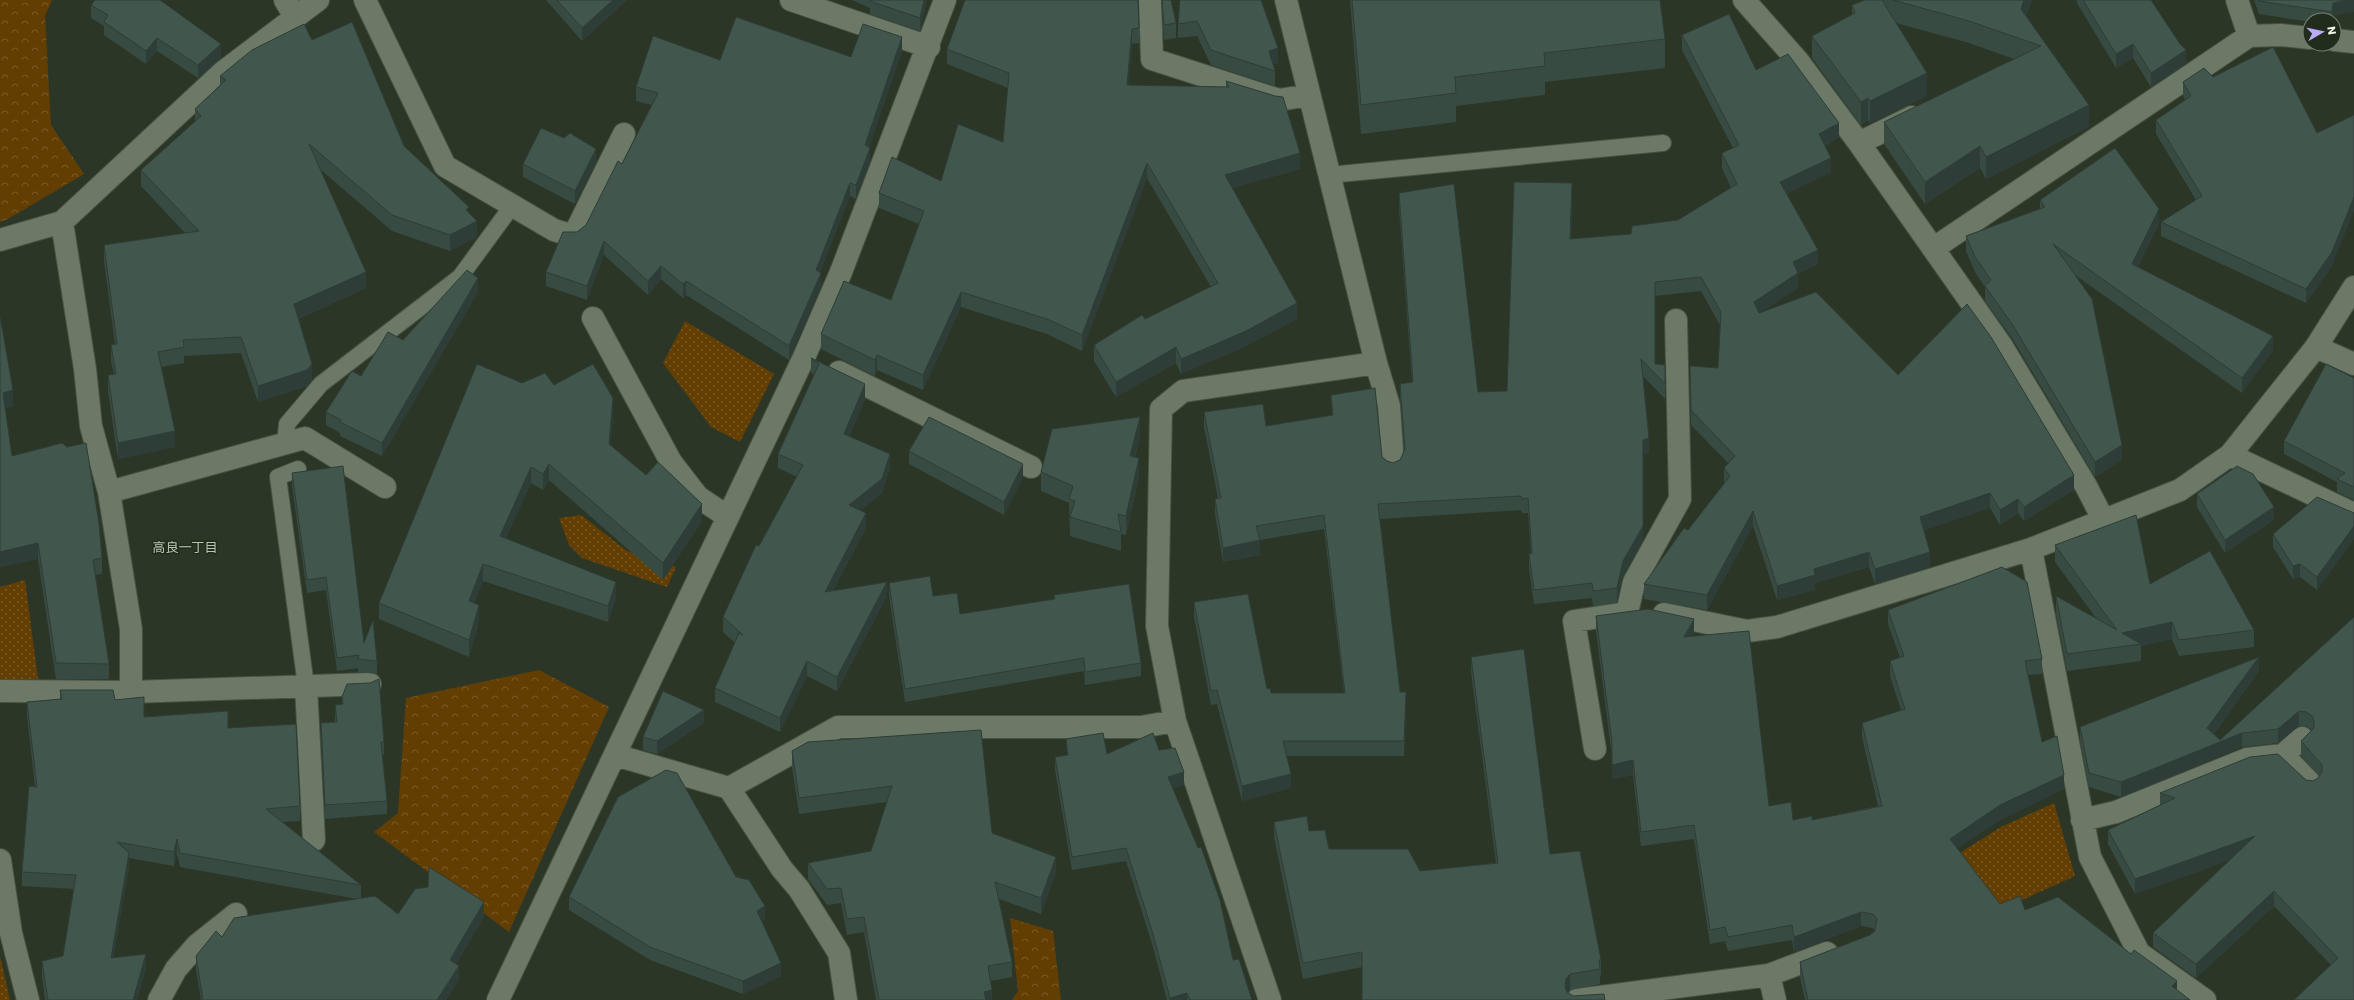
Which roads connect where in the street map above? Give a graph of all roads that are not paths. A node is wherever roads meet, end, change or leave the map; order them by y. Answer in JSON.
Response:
{"nodes":[{"id":1,"x":318,"y":0,"type":"edge"},
{"id":2,"x":365,"y":0,"type":"edge"},
{"id":3,"x":791,"y":0,"type":"edge"},
{"id":4,"x":945,"y":0,"type":"edge"},
{"id":5,"x":1150,"y":0,"type":"edge"},
{"id":6,"x":1286,"y":0,"type":"edge"},
{"id":7,"x":1744,"y":0,"type":"edge"},
{"id":8,"x":2237,"y":0,"type":"edge"},
{"id":9,"x":290,"y":9,"type":"edge"},
{"id":10,"x":2249,"y":36,"type":"junction"},
{"id":11,"x":2302,"y":37,"type":"edge"},
{"id":12,"x":2342,"y":41,"type":"edge"},
{"id":13,"x":2354,"y":42,"type":"edge"},
{"id":14,"x":929,"y":46,"type":"junction"},
{"id":15,"x":1309,"y":94,"type":"junction"},
{"id":16,"x":1932,"y":106,"type":"edge"},
{"id":17,"x":624,"y":134,"type":"dead end"},
{"id":18,"x":1859,"y":142,"type":"junction"},
{"id":19,"x":1663,"y":143,"type":"dead end"},
{"id":20,"x":1329,"y":175,"type":"junction"},
{"id":21,"x":512,"y":206,"type":"junction"},
{"id":22,"x":62,"y":222,"type":"junction"},
{"id":23,"x":0,"y":240,"type":"edge"},
{"id":24,"x":1934,"y":248,"type":"junction"},
{"id":25,"x":2354,"y":287,"type":"edge"},
{"id":26,"x":593,"y":318,"type":"dead end"},
{"id":27,"x":1676,"y":320,"type":"dead end"},
{"id":28,"x":2316,"y":346,"type":"junction"},
{"id":29,"x":804,"y":355,"type":"junction"},
{"id":30,"x":1376,"y":363,"type":"junction"},
{"id":31,"x":2354,"y":364,"type":"edge"},
{"id":32,"x":285,"y":444,"type":"junction"},
{"id":33,"x":2230,"y":455,"type":"junction"},
{"id":34,"x":1393,"y":465,"type":"edge"},
{"id":35,"x":1031,"y":467,"type":"dead end"},
{"id":36,"x":298,"y":469,"type":"dead end"},
{"id":37,"x":385,"y":487,"type":"dead end"},
{"id":38,"x":109,"y":492,"type":"junction"},
{"id":39,"x":2354,"y":514,"type":"edge"},
{"id":40,"x":728,"y":517,"type":"junction"},
{"id":41,"x":2104,"y":522,"type":"junction"},
{"id":42,"x":2032,"y":549,"type":"junction"},
{"id":43,"x":1627,"y":613,"type":"junction"},
{"id":44,"x":370,"y":684,"type":"edge"},
{"id":45,"x":306,"y":686,"type":"junction"},
{"id":46,"x":0,"y":691,"type":"edge"},
{"id":47,"x":131,"y":692,"type":"junction"},
{"id":48,"x":1175,"y":721,"type":"junction"},
{"id":49,"x":2302,"y":738,"type":"edge"},
{"id":50,"x":1595,"y":749,"type":"dead end"},
{"id":51,"x":615,"y":755,"type":"junction"},
{"id":52,"x":2282,"y":755,"type":"junction"},
{"id":53,"x":2310,"y":783,"type":"edge"},
{"id":54,"x":729,"y":788,"type":"junction"},
{"id":55,"x":2082,"y":820,"type":"junction"},
{"id":56,"x":314,"y":840,"type":"dead end"},
{"id":57,"x":0,"y":860,"type":"edge"},
{"id":58,"x":236,"y":914,"type":"dead end"},
{"id":59,"x":1843,"y":946,"type":"edge"},
{"id":60,"x":1768,"y":975,"type":"junction"},
{"id":61,"x":28,"y":1000,"type":"edge"},
{"id":62,"x":159,"y":1000,"type":"edge"},
{"id":63,"x":498,"y":1000,"type":"edge"},
{"id":64,"x":846,"y":1000,"type":"edge"},
{"id":65,"x":1270,"y":1000,"type":"edge"},
{"id":66,"x":1577,"y":1000,"type":"edge"},
{"id":67,"x":1775,"y":1000,"type":"edge"},
{"id":68,"x":2205,"y":1000,"type":"edge"}],
"edges":[{"from":1,"to":9,"type":"street"},
{"from":2,"to":21,"type":"street"},
{"from":3,"to":14,"type":"street"},
{"from":4,"to":14,"type":"street"},
{"from":5,"to":15,"type":"street"},
{"from":6,"to":15,"type":"street"},
{"from":7,"to":18,"type":"street"},
{"from":8,"to":10,"type":"street"},
{"from":9,"to":22,"type":"street"},
{"from":10,"to":11,"type":"street"},
{"from":10,"to":24,"type":"street"},
{"from":12,"to":13,"type":"street"},
{"from":14,"to":29,"type":"street"},
{"from":15,"to":20,"type":"street"},
{"from":16,"to":18,"type":"street"},
{"from":17,"to":21,"type":"street"},
{"from":18,"to":24,"type":"street"},
{"from":19,"to":20,"type":"lane"},
{"from":20,"to":30,"type":"street"},
{"from":21,"to":32,"type":"lane"},
{"from":22,"to":23,"type":"street"},
{"from":22,"to":38,"type":"street"},
{"from":24,"to":41,"type":"street"},
{"from":25,"to":28,"type":"street"},
{"from":26,"to":40,"type":"street"},
{"from":27,"to":43,"type":"street"},
{"from":28,"to":31,"type":"street"},
{"from":28,"to":33,"type":"street"},
{"from":29,"to":35,"type":"street"},
{"from":29,"to":40,"type":"street"},
{"from":30,"to":34,"type":"street"},
{"from":30,"to":48,"type":"street"},
{"from":32,"to":37,"type":"street"},
{"from":32,"to":38,"type":"street"},
{"from":33,"to":39,"type":"street"},
{"from":33,"to":41,"type":"street"},
{"from":36,"to":45,"type":"lane"},
{"from":38,"to":47,"type":"street"},
{"from":40,"to":51,"type":"street"},
{"from":41,"to":42,"type":"street"},
{"from":42,"to":43,"type":"street"},
{"from":42,"to":55,"type":"street"},
{"from":43,"to":50,"type":"street"},
{"from":44,"to":45,"type":"street"},
{"from":45,"to":47,"type":"street"},
{"from":45,"to":56,"type":"street"},
{"from":46,"to":47,"type":"street"},
{"from":48,"to":54,"type":"street"},
{"from":48,"to":65,"type":"street"},
{"from":49,"to":52,"type":"street"},
{"from":51,"to":54,"type":"street"},
{"from":51,"to":63,"type":"street"},
{"from":52,"to":53,"type":"street"},
{"from":52,"to":55,"type":"street"},
{"from":54,"to":64,"type":"street"},
{"from":55,"to":68,"type":"street"},
{"from":57,"to":61,"type":"street"},
{"from":58,"to":62,"type":"street"},
{"from":59,"to":60,"type":"street"},
{"from":60,"to":66,"type":"street"},
{"from":60,"to":67,"type":"street"}]}
